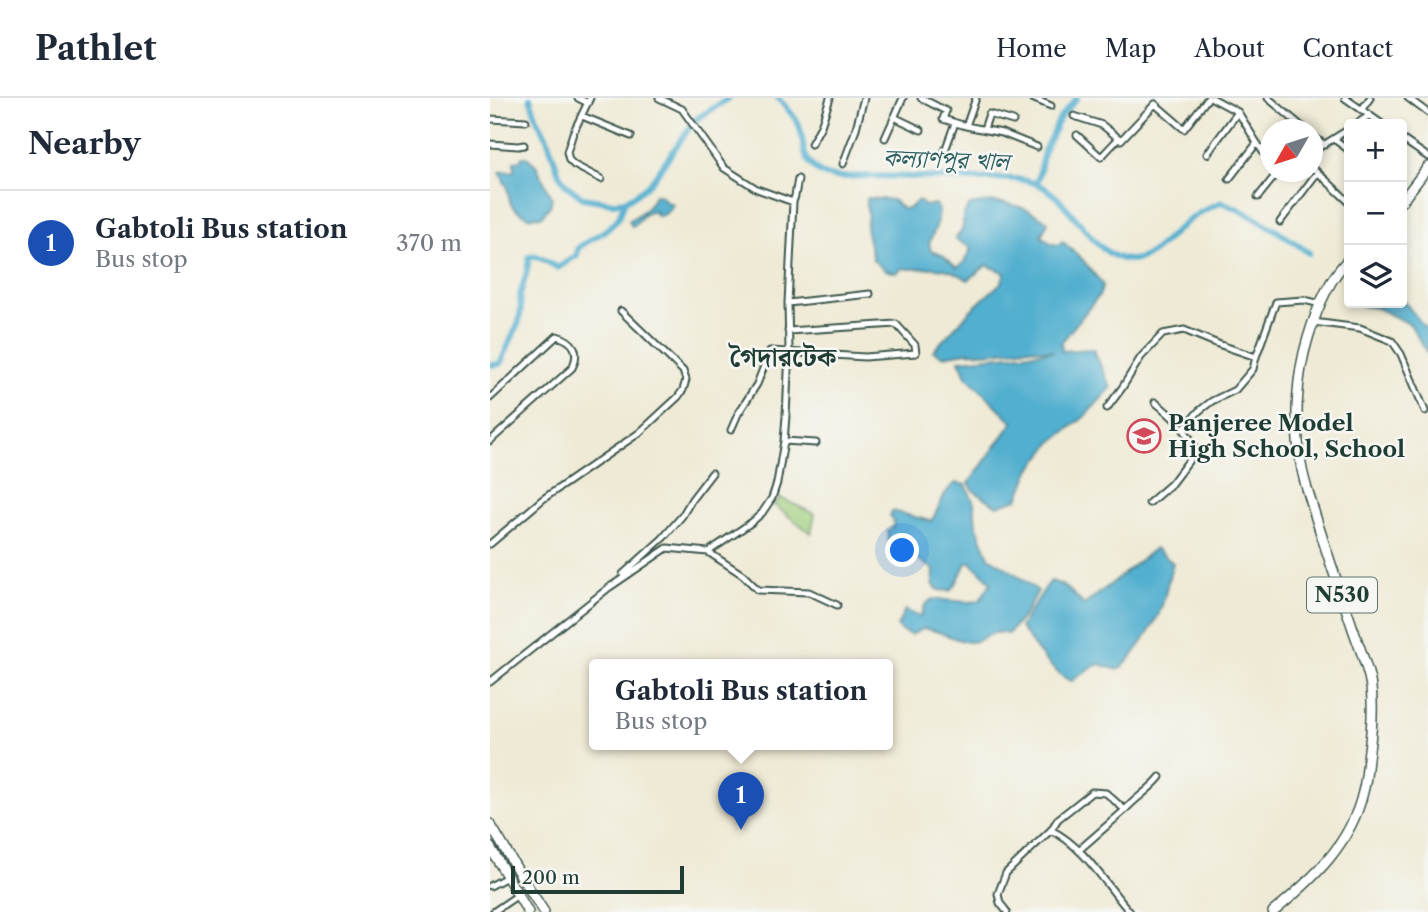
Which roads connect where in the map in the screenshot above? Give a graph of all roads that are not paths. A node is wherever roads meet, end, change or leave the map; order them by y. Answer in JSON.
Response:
{"nodes":[{"id":1,"x":578,"y":98,"type":"edge"},
{"id":2,"x":659,"y":98,"type":"edge"},
{"id":3,"x":830,"y":98,"type":"edge"},
{"id":4,"x":864,"y":98,"type":"edge"},
{"id":5,"x":902,"y":98,"type":"edge"},
{"id":6,"x":921,"y":98,"type":"edge"},
{"id":7,"x":976,"y":98,"type":"edge"},
{"id":8,"x":1032,"y":98,"type":"edge"},
{"id":9,"x":1210,"y":98,"type":"edge"},
{"id":10,"x":1268,"y":98,"type":"edge"},
{"id":11,"x":1345,"y":98,"type":"edge"},
{"id":12,"x":1370,"y":98,"type":"edge"},
{"id":13,"x":1408,"y":98,"type":"edge"},
{"id":14,"x":589,"y":100,"type":"edge"},
{"id":15,"x":1221,"y":100,"type":"edge"},
{"id":16,"x":1051,"y":106,"type":"dead end"},
{"id":17,"x":1362,"y":109,"type":"junction"},
{"id":18,"x":1238,"y":112,"type":"junction"},
{"id":19,"x":1428,"y":113,"type":"edge"},
{"id":20,"x":1370,"y":115,"type":"junction"},
{"id":21,"x":582,"y":116,"type":"junction"},
{"id":22,"x":1074,"y":116,"type":"dead end"},
{"id":23,"x":894,"y":117,"type":"junction"},
{"id":24,"x":490,"y":119,"type":"edge"},
{"id":25,"x":1293,"y":119,"type":"edge"},
{"id":26,"x":1364,"y":119,"type":"edge"},
{"id":27,"x":1375,"y":119,"type":"edge"},
{"id":28,"x":526,"y":121,"type":"dead end"},
{"id":29,"x":1013,"y":121,"type":"dead end"},
{"id":30,"x":955,"y":123,"type":"junction"},
{"id":31,"x":966,"y":126,"type":"junction"},
{"id":32,"x":984,"y":128,"type":"junction"},
{"id":33,"x":921,"y":130,"type":"dead end"},
{"id":34,"x":1344,"y":132,"type":"edge"},
{"id":35,"x":1077,"y":135,"type":"dead end"},
{"id":36,"x":632,"y":136,"type":"dead end"},
{"id":37,"x":885,"y":138,"type":"dead end"},
{"id":38,"x":1119,"y":138,"type":"junction"},
{"id":39,"x":1334,"y":139,"type":"junction"},
{"id":40,"x":1256,"y":143,"type":"junction"},
{"id":41,"x":1407,"y":143,"type":"edge"},
{"id":42,"x":490,"y":144,"type":"edge"},
{"id":43,"x":811,"y":144,"type":"dead end"},
{"id":44,"x":524,"y":145,"type":"dead end"},
{"id":45,"x":1325,"y":145,"type":"edge"},
{"id":46,"x":1344,"y":146,"type":"edge"},
{"id":47,"x":1037,"y":147,"type":"dead end"},
{"id":48,"x":1260,"y":148,"type":"edge"},
{"id":49,"x":1208,"y":154,"type":"dead end"},
{"id":50,"x":943,"y":156,"type":"dead end"},
{"id":51,"x":1428,"y":158,"type":"edge"},
{"id":52,"x":843,"y":164,"type":"dead end"},
{"id":53,"x":1428,"y":167,"type":"edge"},
{"id":54,"x":1323,"y":178,"type":"edge"},
{"id":55,"x":601,"y":179,"type":"dead end"},
{"id":56,"x":798,"y":179,"type":"dead end"},
{"id":57,"x":1229,"y":179,"type":"dead end"},
{"id":58,"x":1270,"y":182,"type":"edge"},
{"id":59,"x":1310,"y":182,"type":"edge"},
{"id":60,"x":1407,"y":194,"type":"edge"},
{"id":61,"x":1258,"y":197,"type":"dead end"},
{"id":62,"x":1344,"y":197,"type":"edge"},
{"id":63,"x":793,"y":202,"type":"junction"},
{"id":64,"x":1280,"y":222,"type":"dead end"},
{"id":65,"x":1344,"y":264,"type":"edge"},
{"id":66,"x":870,"y":294,"type":"dead end"},
{"id":67,"x":788,"y":303,"type":"junction"},
{"id":68,"x":1321,"y":304,"type":"junction"},
{"id":69,"x":621,"y":311,"type":"dead end"},
{"id":70,"x":1313,"y":322,"type":"junction"},
{"id":71,"x":788,"y":331,"type":"junction"},
{"id":72,"x":789,"y":351,"type":"junction"},
{"id":73,"x":1256,"y":357,"type":"junction"},
{"id":74,"x":490,"y":397,"type":"edge"},
{"id":75,"x":1155,"y":402,"type":"dead end"},
{"id":76,"x":1107,"y":408,"type":"dead end"},
{"id":77,"x":1425,"y":411,"type":"dead end"},
{"id":78,"x":1183,"y":429,"type":"junction"},
{"id":79,"x":731,"y":430,"type":"dead end"},
{"id":80,"x":784,"y":440,"type":"junction"},
{"id":81,"x":490,"y":441,"type":"edge"},
{"id":82,"x":816,"y":443,"type":"dead end"},
{"id":83,"x":712,"y":473,"type":"dead end"},
{"id":84,"x":1149,"y":503,"type":"dead end"},
{"id":85,"x":490,"y":544,"type":"edge"},
{"id":86,"x":708,"y":552,"type":"junction"},
{"id":87,"x":610,"y":587,"type":"junction"},
{"id":88,"x":837,"y":605,"type":"dead end"},
{"id":89,"x":490,"y":682,"type":"edge"},
{"id":90,"x":1160,"y":777,"type":"dead end"},
{"id":91,"x":1125,"y":810,"type":"junction"},
{"id":92,"x":490,"y":824,"type":"edge"},
{"id":93,"x":1051,"y":830,"type":"junction"},
{"id":94,"x":490,"y":846,"type":"edge"},
{"id":95,"x":1079,"y":850,"type":"junction"},
{"id":96,"x":507,"y":877,"type":"junction"},
{"id":97,"x":490,"y":886,"type":"edge"},
{"id":98,"x":518,"y":895,"type":"junction"},
{"id":99,"x":493,"y":912,"type":"edge"},
{"id":100,"x":528,"y":912,"type":"edge"},
{"id":101,"x":544,"y":912,"type":"edge"},
{"id":102,"x":1007,"y":912,"type":"edge"},
{"id":103,"x":1129,"y":912,"type":"edge"},
{"id":104,"x":1273,"y":912,"type":"edge"}],
"edges":[{"from":1,"to":14,"type":"street"},
{"from":2,"to":63,"type":"street"},
{"from":3,"to":43,"type":"street"},
{"from":4,"to":52,"type":"street"},
{"from":5,"to":23,"type":"street"},
{"from":6,"to":30,"type":"street"},
{"from":7,"to":31,"type":"street"},
{"from":8,"to":16,"type":"street"},
{"from":9,"to":15,"type":"street"},
{"from":9,"to":38,"type":"street"},
{"from":10,"to":25,"type":"street"},
{"from":11,"to":17,"type":"street"},
{"from":12,"to":17,"type":"street"},
{"from":13,"to":19,"type":"street"},
{"from":14,"to":21,"type":"street"},
{"from":15,"to":18,"type":"street"},
{"from":17,"to":20,"type":"street"},
{"from":18,"to":40,"type":"street"},
{"from":18,"to":49,"type":"street"},
{"from":20,"to":26,"type":"street"},
{"from":20,"to":27,"type":"street"},
{"from":21,"to":36,"type":"street"},
{"from":21,"to":55,"type":"street"},
{"from":22,"to":38,"type":"street"},
{"from":23,"to":33,"type":"street"},
{"from":23,"to":37,"type":"street"},
{"from":24,"to":28,"type":"street"},
{"from":29,"to":32,"type":"street"},
{"from":30,"to":31,"type":"street"},
{"from":30,"to":50,"type":"street"},
{"from":31,"to":32,"type":"street"},
{"from":32,"to":47,"type":"street"},
{"from":34,"to":39,"type":"street"},
{"from":35,"to":38,"type":"street"},
{"from":39,"to":45,"type":"street"},
{"from":39,"to":46,"type":"street"},
{"from":40,"to":48,"type":"street"},
{"from":40,"to":57,"type":"street"},
{"from":41,"to":51,"type":"street"},
{"from":42,"to":44,"type":"street"},
{"from":53,"to":60,"type":"highway"},
{"from":54,"to":62,"type":"street"},
{"from":56,"to":63,"type":"street"},
{"from":58,"to":61,"type":"street"},
{"from":59,"to":64,"type":"street"},
{"from":63,"to":67,"type":"street"},
{"from":65,"to":68,"type":"highway","number":"N530"},
{"from":66,"to":67,"type":"street"},
{"from":67,"to":71,"type":"street"},
{"from":68,"to":70,"type":"highway","number":"N530"},
{"from":68,"to":73,"type":"street"},
{"from":69,"to":85,"type":"street"},
{"from":70,"to":77,"type":"street"},
{"from":70,"to":104,"type":"highway","number":"N530"},
{"from":71,"to":72,"type":"street"},
{"from":71,"to":72,"type":"street"},
{"from":72,"to":79,"type":"street"},
{"from":72,"to":80,"type":"street"},
{"from":73,"to":76,"type":"street"},
{"from":73,"to":78,"type":"street"},
{"from":74,"to":81,"type":"street"},
{"from":75,"to":78,"type":"street"},
{"from":78,"to":84,"type":"street"},
{"from":80,"to":82,"type":"street"},
{"from":80,"to":86,"type":"street"},
{"from":83,"to":87,"type":"street"},
{"from":86,"to":87,"type":"street"},
{"from":86,"to":88,"type":"street"},
{"from":87,"to":89,"type":"street"},
{"from":90,"to":91,"type":"street"},
{"from":91,"to":93,"type":"street"},
{"from":91,"to":95,"type":"street"},
{"from":92,"to":101,"type":"highway"},
{"from":93,"to":95,"type":"street"},
{"from":93,"to":102,"type":"street"},
{"from":94,"to":96,"type":"highway"},
{"from":95,"to":103,"type":"street"},
{"from":96,"to":97,"type":"street"},
{"from":96,"to":98,"type":"highway"},
{"from":98,"to":99,"type":"street"},
{"from":98,"to":100,"type":"highway"}]}
